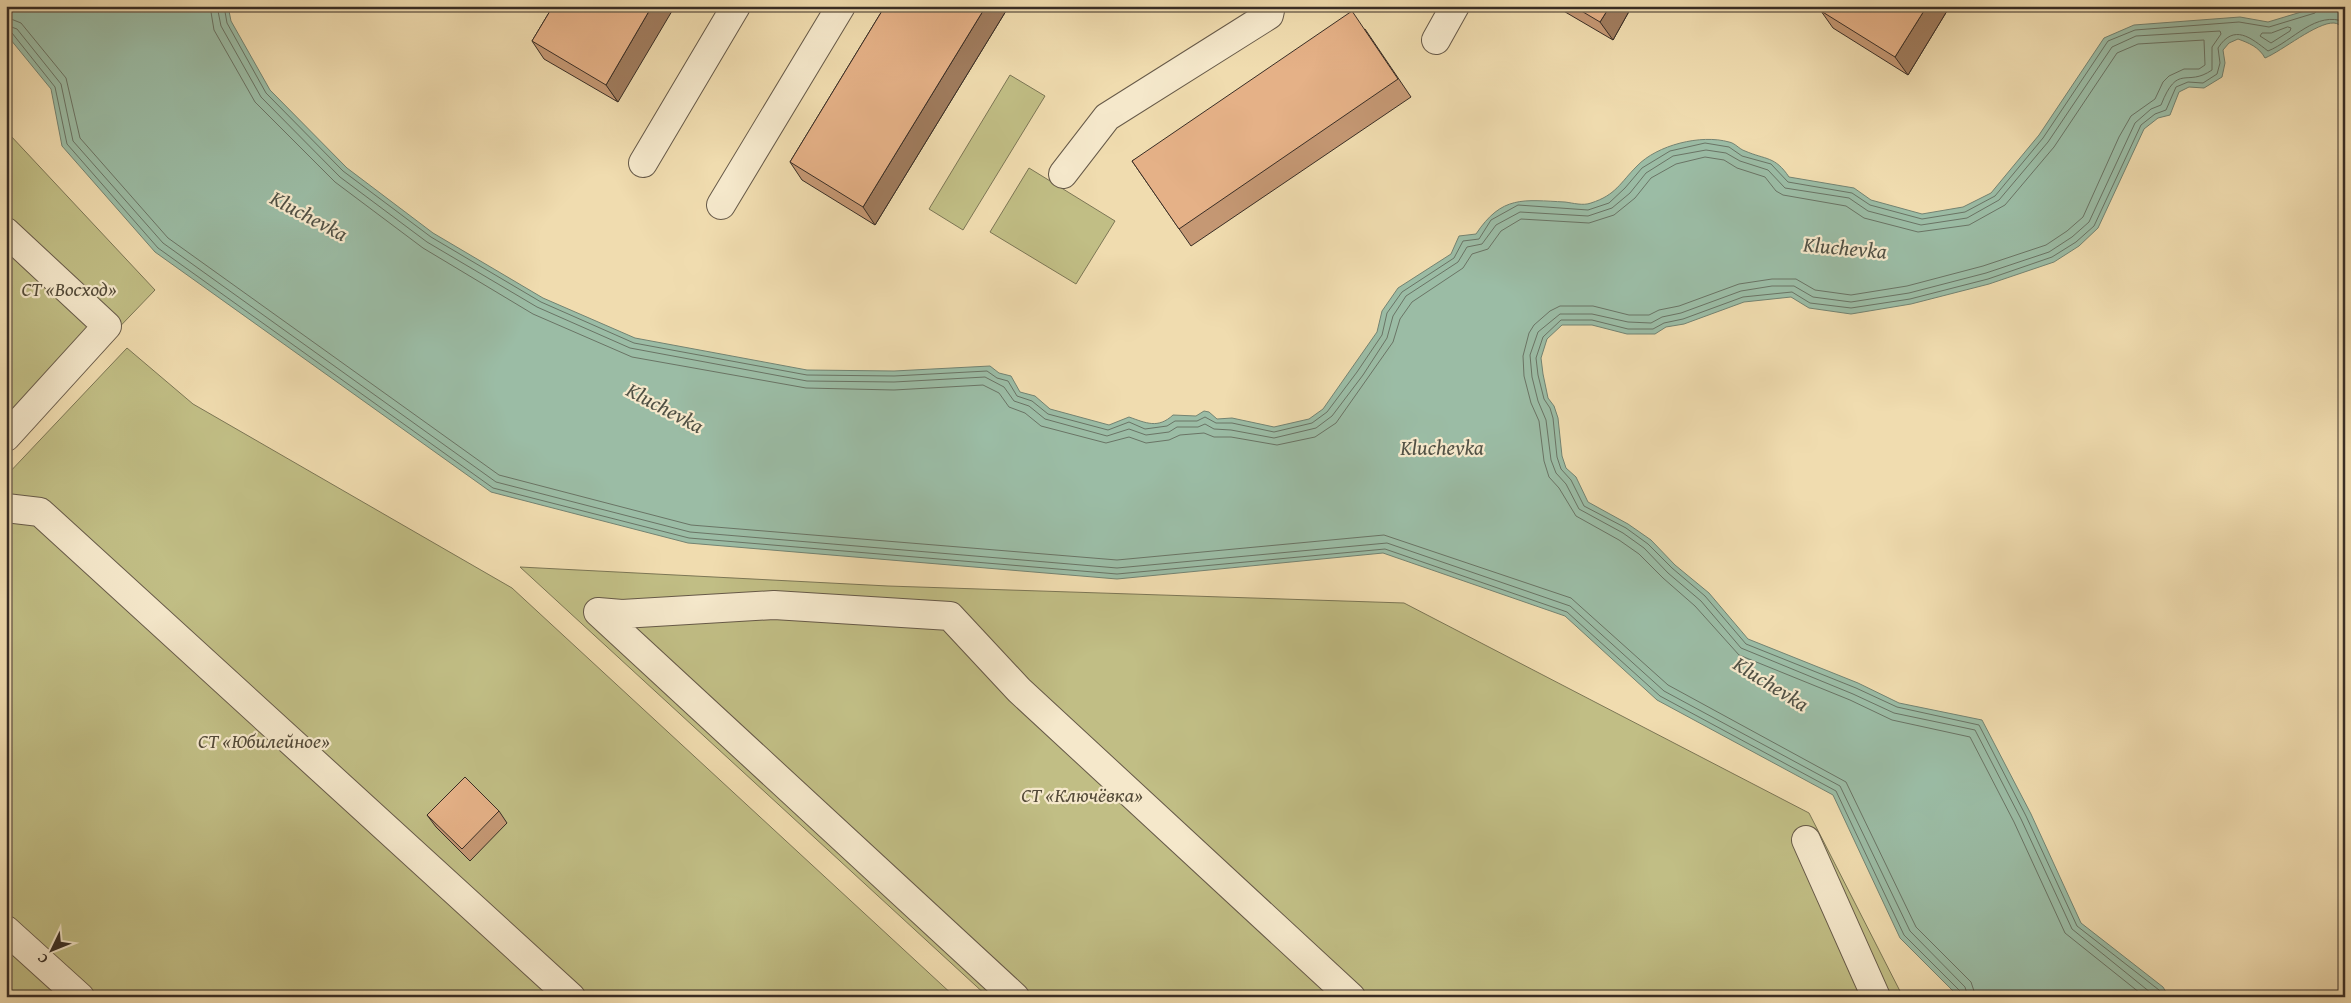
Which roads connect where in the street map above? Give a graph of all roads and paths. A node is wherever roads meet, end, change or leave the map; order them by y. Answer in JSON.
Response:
{"nodes":[{"id":1,"x":736,"y":6,"type":"edge"},
{"id":2,"x":841,"y":6,"type":"edge"},
{"id":3,"x":1271,"y":6,"type":"edge"},
{"id":4,"x":1455,"y":6,"type":"edge"},
{"id":5,"x":1436,"y":40,"type":"dead end"},
{"id":6,"x":643,"y":163,"type":"dead end"},
{"id":7,"x":1063,"y":174,"type":"dead end"},
{"id":8,"x":721,"y":205,"type":"dead end"},
{"id":9,"x":6,"y":232,"type":"edge"},
{"id":10,"x":6,"y":437,"type":"edge"},
{"id":11,"x":6,"y":508,"type":"edge"},
{"id":12,"x":1806,"y":840,"type":"dead end"},
{"id":13,"x":6,"y":930,"type":"edge"},
{"id":14,"x":80,"y":997,"type":"edge"},
{"id":15,"x":571,"y":997,"type":"edge"},
{"id":16,"x":1015,"y":997,"type":"edge"},
{"id":17,"x":1351,"y":997,"type":"edge"},
{"id":18,"x":1876,"y":997,"type":"edge"}],
"edges":[{"from":1,"to":6,"type":"lane"},
{"from":2,"to":8,"type":"lane"},
{"from":3,"to":7,"type":"lane"},
{"from":4,"to":5,"type":"lane"},
{"from":9,"to":10,"type":"lane"},
{"from":11,"to":15,"type":"lane"},
{"from":12,"to":18,"type":"lane"},
{"from":13,"to":14,"type":"lane"},
{"from":16,"to":17,"type":"lane"}]}
